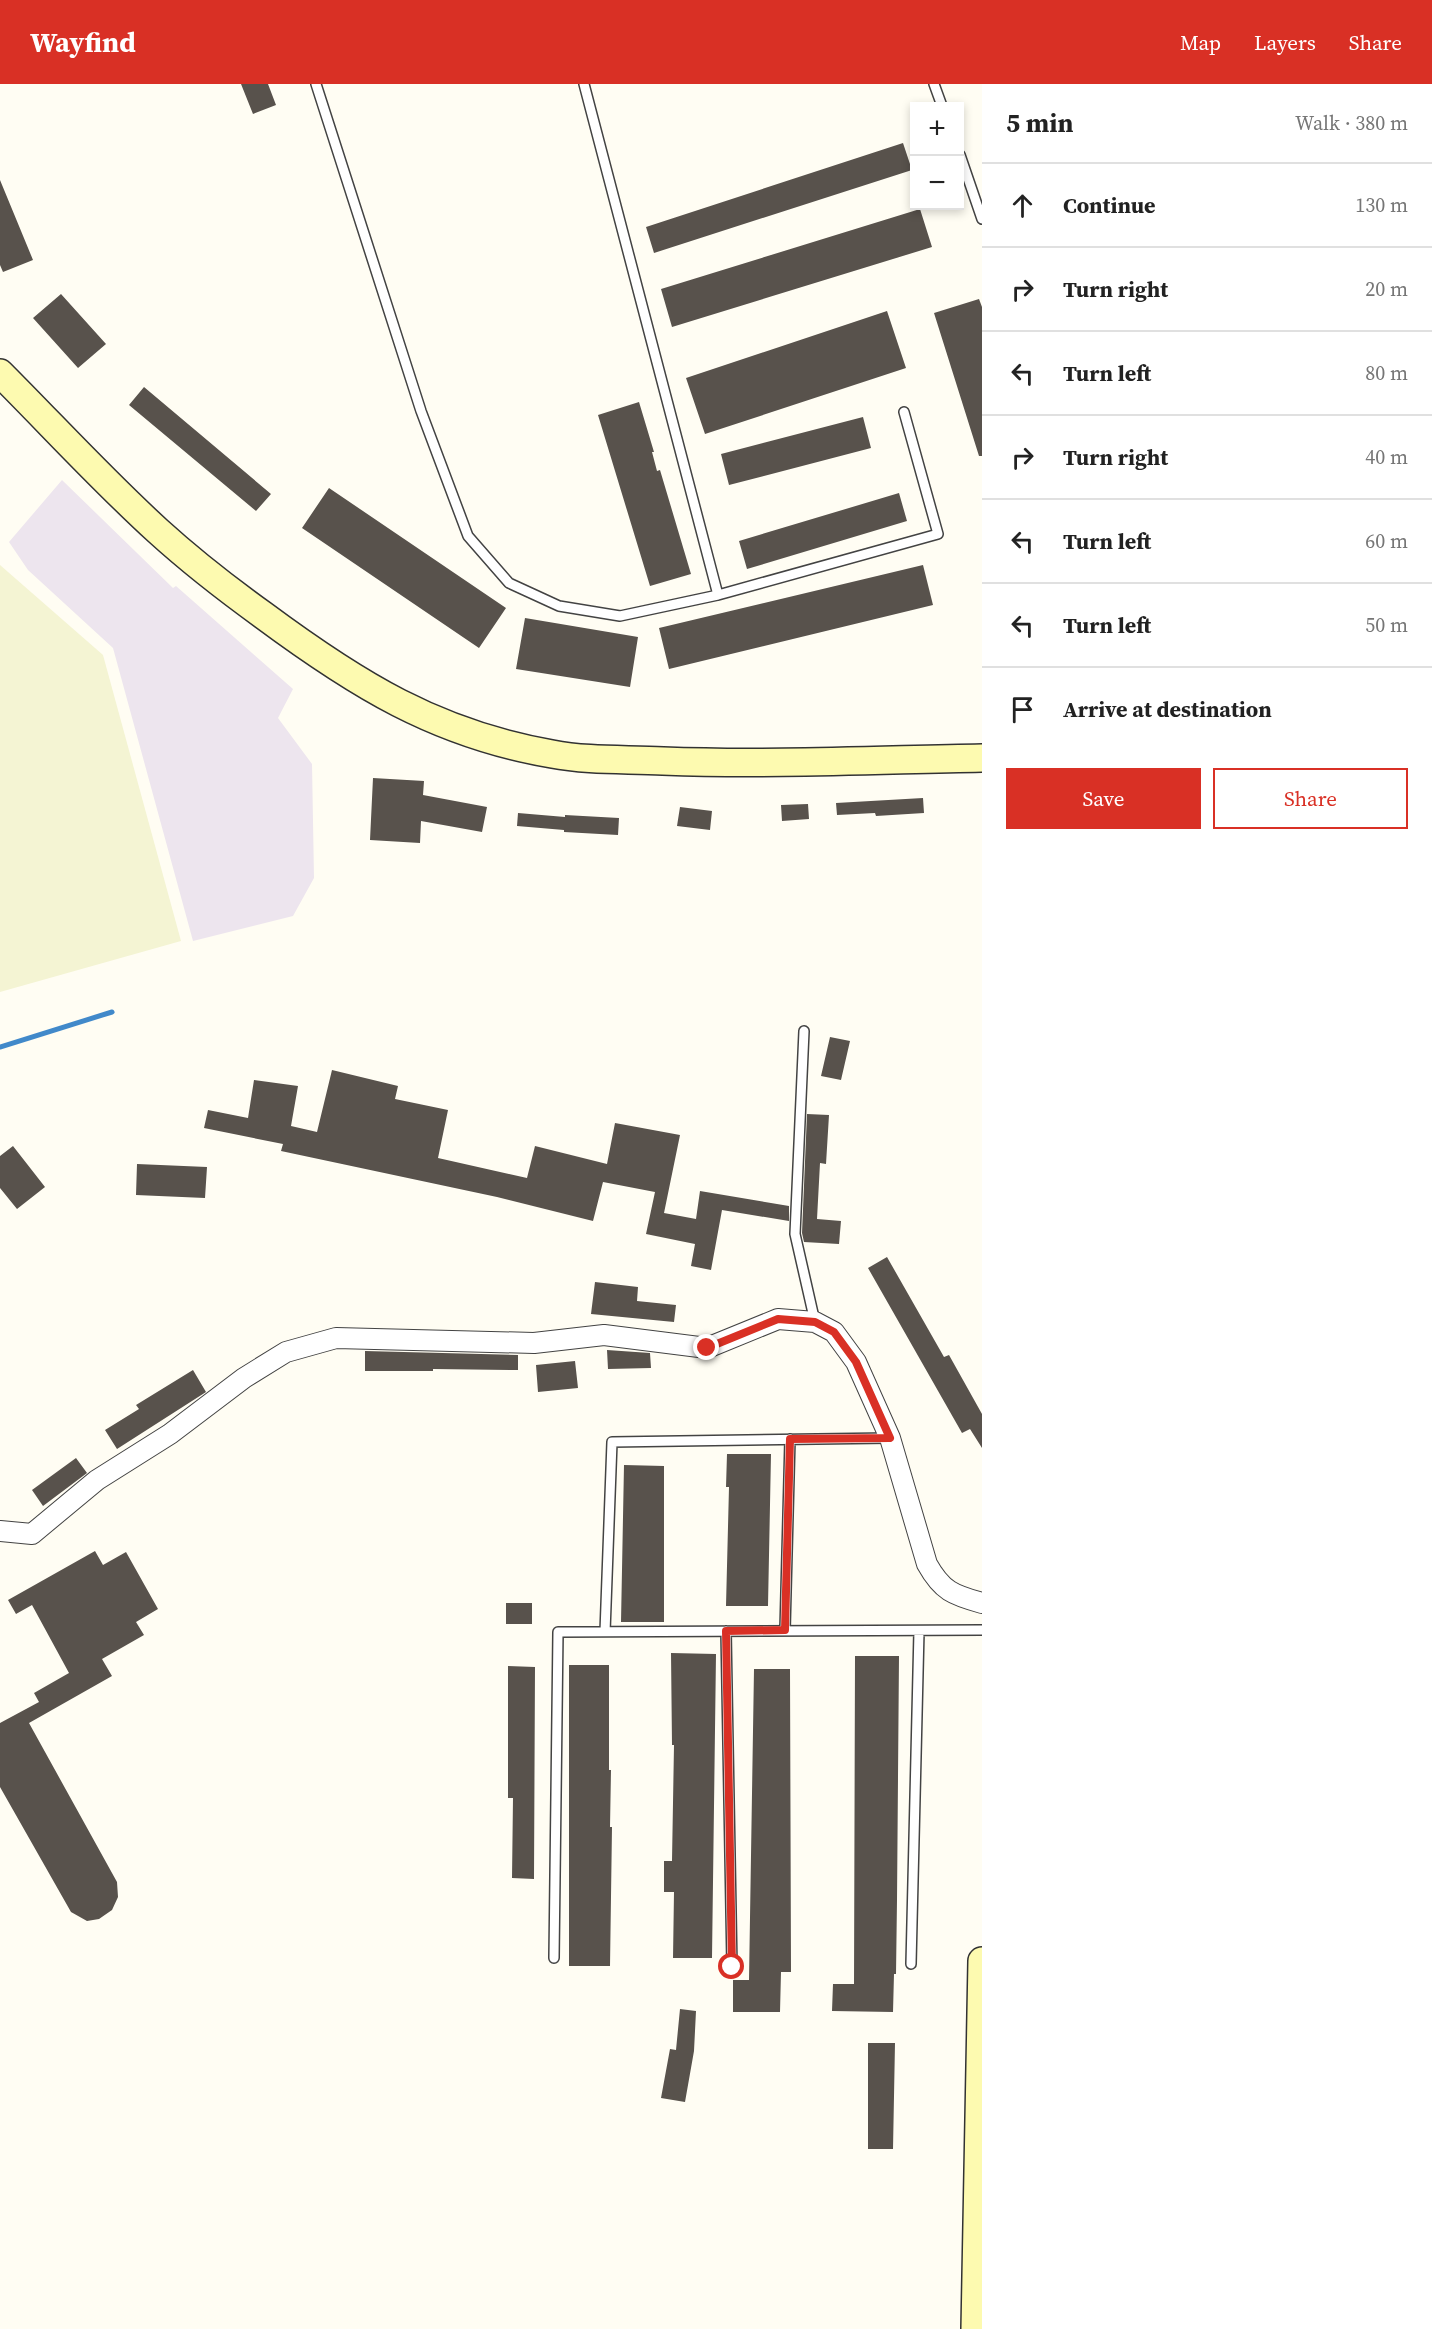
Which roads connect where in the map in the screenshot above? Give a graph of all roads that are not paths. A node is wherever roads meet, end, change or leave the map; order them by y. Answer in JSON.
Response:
{"nodes":[{"id":1,"x":316,"y":84,"type":"edge"},
{"id":2,"x":584,"y":84,"type":"edge"},
{"id":3,"x":934,"y":84,"type":"edge"},
{"id":4,"x":941,"y":102,"type":"edge"},
{"id":5,"x":960,"y":156,"type":"edge"},
{"id":6,"x":982,"y":219,"type":"edge"},
{"id":7,"x":0,"y":373,"type":"edge"},
{"id":8,"x":904,"y":412,"type":"dead end"},
{"id":9,"x":718,"y":595,"type":"junction"},
{"id":10,"x":982,"y":758,"type":"edge"},
{"id":11,"x":804,"y":1031,"type":"dead end"},
{"id":12,"x":815,"y":1322,"type":"junction"},
{"id":13,"x":890,"y":1438,"type":"junction"},
{"id":14,"x":790,"y":1439,"type":"junction"},
{"id":15,"x":0,"y":1531,"type":"edge"},
{"id":16,"x":982,"y":1603,"type":"edge"},
{"id":17,"x":785,"y":1630,"type":"junction"},
{"id":18,"x":982,"y":1630,"type":"edge"},
{"id":19,"x":726,"y":1631,"type":"junction"},
{"id":20,"x":919,"y":1631,"type":"junction"},
{"id":21,"x":605,"y":1632,"type":"junction"},
{"id":22,"x":554,"y":1958,"type":"dead end"},
{"id":23,"x":982,"y":1961,"type":"edge"},
{"id":24,"x":911,"y":1964,"type":"dead end"},
{"id":25,"x":732,"y":1967,"type":"dead end"},
{"id":26,"x":981,"y":2044,"type":"edge"},
{"id":27,"x":975,"y":2329,"type":"edge"}],
"edges":[{"from":1,"to":9,"type":"lane"},
{"from":2,"to":9,"type":"lane"},
{"from":3,"to":4,"type":"lane"},
{"from":5,"to":6,"type":"lane"},
{"from":7,"to":10,"type":"main road"},
{"from":8,"to":9,"type":"lane"},
{"from":11,"to":12,"type":"lane"},
{"from":12,"to":13,"type":"street"},
{"from":12,"to":15,"type":"street"},
{"from":13,"to":14,"type":"lane"},
{"from":13,"to":16,"type":"street"},
{"from":14,"to":17,"type":"lane"},
{"from":14,"to":21,"type":"lane"},
{"from":17,"to":19,"type":"lane"},
{"from":17,"to":20,"type":"lane"},
{"from":18,"to":20,"type":"lane"},
{"from":19,"to":21,"type":"lane"},
{"from":19,"to":25,"type":"lane"},
{"from":20,"to":24,"type":"lane"},
{"from":21,"to":22,"type":"lane"},
{"from":23,"to":26,"type":"main road"},
{"from":26,"to":27,"type":"main road"}]}
